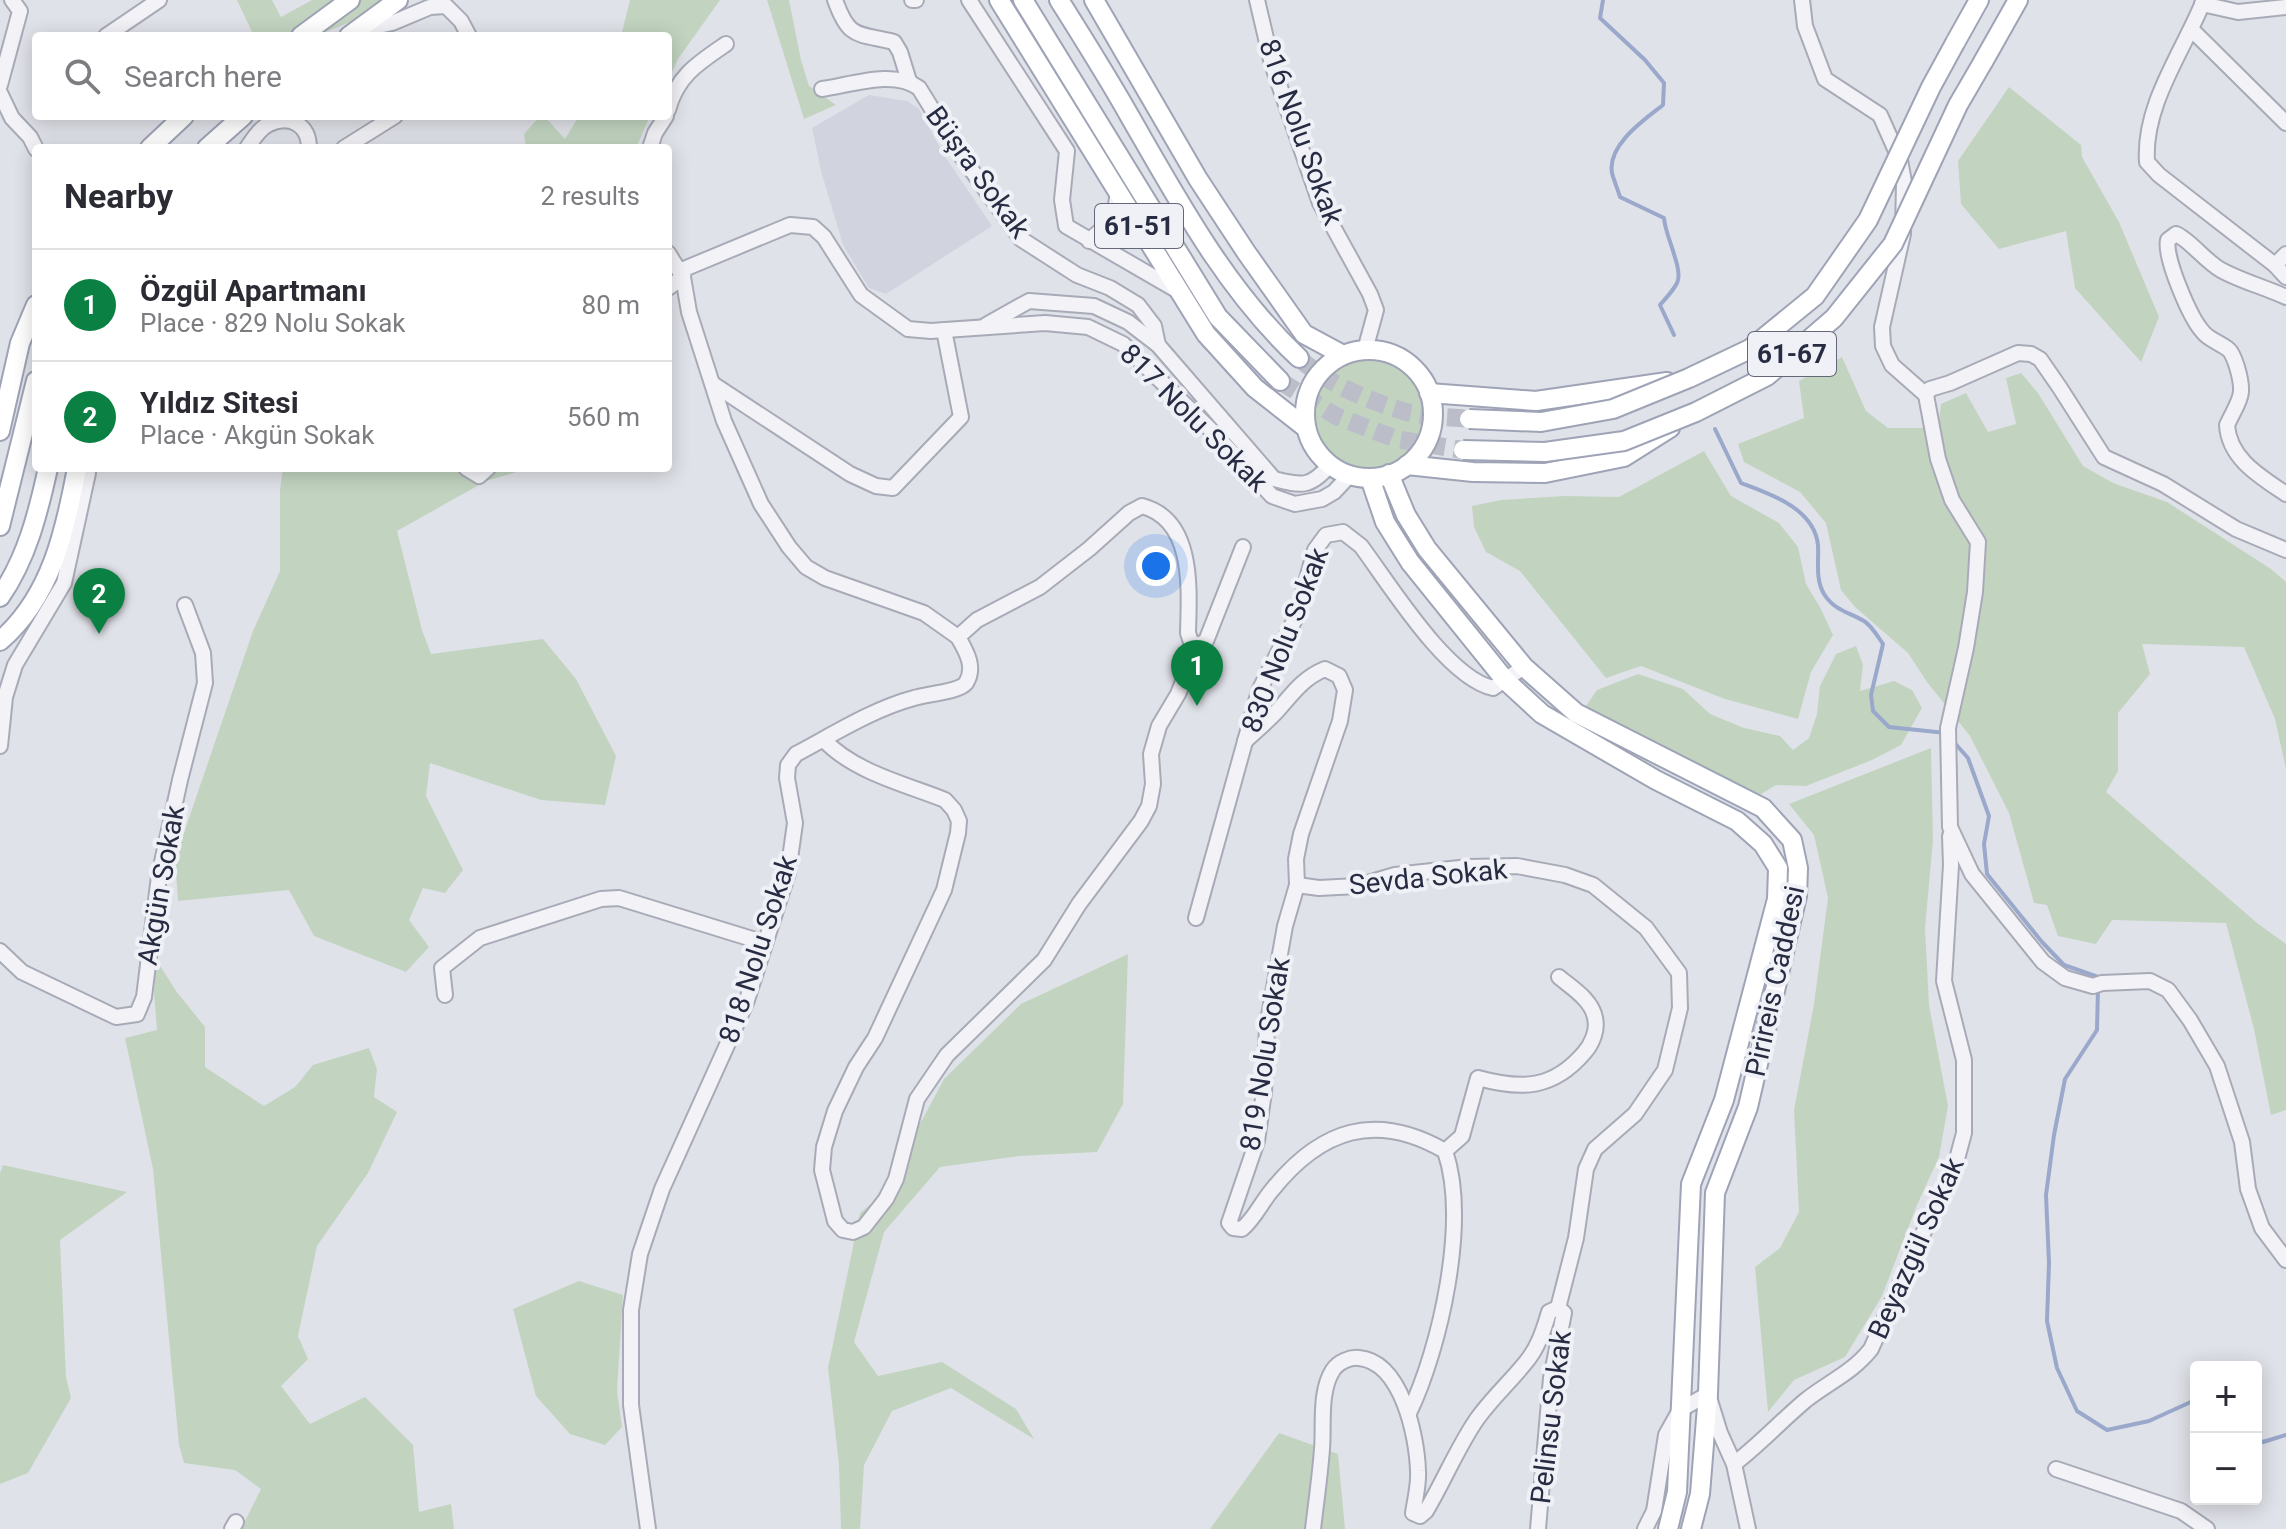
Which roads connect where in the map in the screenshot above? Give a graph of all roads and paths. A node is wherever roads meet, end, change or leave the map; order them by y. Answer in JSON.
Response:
{"nodes":[{"id":1,"x":159,"y":0,"type":"edge"},
{"id":2,"x":350,"y":0,"type":"edge"},
{"id":3,"x":398,"y":0,"type":"edge"},
{"id":4,"x":835,"y":0,"type":"edge"},
{"id":5,"x":969,"y":0,"type":"edge"},
{"id":6,"x":999,"y":0,"type":"edge"},
{"id":7,"x":1023,"y":0,"type":"edge"},
{"id":8,"x":1059,"y":0,"type":"edge"},
{"id":9,"x":1094,"y":0,"type":"edge"},
{"id":10,"x":1257,"y":0,"type":"edge"},
{"id":11,"x":1802,"y":0,"type":"edge"},
{"id":12,"x":1979,"y":0,"type":"edge"},
{"id":13,"x":2018,"y":0,"type":"edge"},
{"id":14,"x":2203,"y":2,"type":"edge"},
{"id":15,"x":20,"y":4,"type":"edge"},
{"id":16,"x":2286,"y":7,"type":"edge"},
{"id":17,"x":2192,"y":30,"type":"junction"},
{"id":18,"x":112,"y":32,"type":"edge"},
{"id":19,"x":306,"y":32,"type":"edge"},
{"id":20,"x":354,"y":32,"type":"edge"},
{"id":21,"x":357,"y":32,"type":"edge"},
{"id":22,"x":467,"y":32,"type":"edge"},
{"id":23,"x":726,"y":44,"type":"dead end"},
{"id":24,"x":909,"y":81,"type":"junction"},
{"id":25,"x":0,"y":85,"type":"edge"},
{"id":26,"x":822,"y":89,"type":"dead end"},
{"id":27,"x":0,"y":93,"type":"edge"},
{"id":28,"x":672,"y":96,"type":"edge"},
{"id":29,"x":180,"y":120,"type":"edge"},
{"id":30,"x":191,"y":120,"type":"edge"},
{"id":31,"x":238,"y":120,"type":"edge"},
{"id":32,"x":284,"y":120,"type":"edge"},
{"id":33,"x":290,"y":120,"type":"edge"},
{"id":34,"x":389,"y":120,"type":"edge"},
{"id":35,"x":663,"y":120,"type":"edge"},
{"id":36,"x":2286,"y":123,"type":"edge"},
{"id":37,"x":227,"y":129,"type":"junction"},
{"id":38,"x":34,"y":144,"type":"edge"},
{"id":39,"x":154,"y":144,"type":"edge"},
{"id":40,"x":166,"y":144,"type":"edge"},
{"id":41,"x":211,"y":144,"type":"edge"},
{"id":42,"x":216,"y":144,"type":"edge"},
{"id":43,"x":250,"y":144,"type":"edge"},
{"id":44,"x":309,"y":144,"type":"edge"},
{"id":45,"x":350,"y":144,"type":"edge"},
{"id":46,"x":651,"y":144,"type":"edge"},
{"id":47,"x":1118,"y":191,"type":"junction"},
{"id":48,"x":1089,"y":241,"type":"junction"},
{"id":49,"x":2286,"y":254,"type":"edge"},
{"id":50,"x":672,"y":259,"type":"edge"},
{"id":51,"x":2275,"y":265,"type":"junction"},
{"id":52,"x":683,"y":277,"type":"junction"},
{"id":53,"x":2286,"y":277,"type":"edge"},
{"id":54,"x":672,"y":285,"type":"edge"},
{"id":55,"x":1178,"y":291,"type":"junction"},
{"id":56,"x":2286,"y":297,"type":"edge"},
{"id":57,"x":32,"y":314,"type":"edge"},
{"id":58,"x":982,"y":327,"type":"junction"},
{"id":59,"x":944,"y":330,"type":"junction"},
{"id":60,"x":1158,"y":345,"type":"junction"},
{"id":61,"x":1365,"y":350,"type":"junction"},
{"id":62,"x":1343,"y":355,"type":"junction"},
{"id":63,"x":1299,"y":358,"type":"tunnel mouth"},
{"id":64,"x":1689,"y":378,"type":"junction"},
{"id":65,"x":1280,"y":381,"type":"tunnel mouth"},
{"id":66,"x":713,"y":384,"type":"junction"},
{"id":67,"x":1429,"y":393,"type":"junction"},
{"id":68,"x":1926,"y":395,"type":"junction"},
{"id":69,"x":32,"y":400,"type":"edge"},
{"id":70,"x":1696,"y":412,"type":"junction"},
{"id":71,"x":1469,"y":419,"type":"tunnel mouth"},
{"id":72,"x":1306,"y":428,"type":"junction"},
{"id":73,"x":0,"y":431,"type":"edge"},
{"id":74,"x":1463,"y":450,"type":"tunnel mouth"},
{"id":75,"x":1330,"y":465,"type":"junction"},
{"id":76,"x":1407,"y":465,"type":"junction"},
{"id":77,"x":47,"y":472,"type":"edge"},
{"id":78,"x":82,"y":472,"type":"edge"},
{"id":79,"x":82,"y":472,"type":"edge"},
{"id":80,"x":1389,"y":474,"type":"junction"},
{"id":81,"x":1350,"y":475,"type":"junction"},
{"id":82,"x":1370,"y":478,"type":"junction"},
{"id":83,"x":2286,"y":494,"type":"edge"},
{"id":84,"x":0,"y":526,"type":"edge"},
{"id":85,"x":1243,"y":547,"type":"dead end"},
{"id":86,"x":2286,"y":550,"type":"edge"},
{"id":87,"x":0,"y":597,"type":"edge"},
{"id":88,"x":185,"y":605,"type":"dead end"},
{"id":89,"x":958,"y":637,"type":"junction"},
{"id":90,"x":0,"y":641,"type":"edge"},
{"id":91,"x":1198,"y":645,"type":"junction"},
{"id":92,"x":1524,"y":667,"type":"junction"},
{"id":93,"x":1505,"y":680,"type":"junction"},
{"id":94,"x":824,"y":740,"type":"junction"},
{"id":95,"x":1245,"y":741,"type":"junction"},
{"id":96,"x":0,"y":746,"type":"edge"},
{"id":97,"x":1950,"y":827,"type":"junction"},
{"id":98,"x":1297,"y":885,"type":"junction"},
{"id":99,"x":1196,"y":918,"type":"dead end"},
{"id":100,"x":765,"y":943,"type":"junction"},
{"id":101,"x":0,"y":951,"type":"edge"},
{"id":102,"x":1559,"y":977,"type":"dead end"},
{"id":103,"x":445,"y":995,"type":"dead end"},
{"id":104,"x":1445,"y":1151,"type":"junction"},
{"id":105,"x":2286,"y":1260,"type":"edge"},
{"id":106,"x":1558,"y":1308,"type":"junction"},
{"id":107,"x":1708,"y":1394,"type":"junction"},
{"id":108,"x":1680,"y":1410,"type":"junction"},
{"id":109,"x":1409,"y":1413,"type":"junction"},
{"id":110,"x":1734,"y":1464,"type":"junction"},
{"id":111,"x":2056,"y":1469,"type":"dead end"},
{"id":112,"x":648,"y":1529,"type":"edge"},
{"id":113,"x":1313,"y":1529,"type":"edge"},
{"id":114,"x":1538,"y":1529,"type":"edge"},
{"id":115,"x":1645,"y":1529,"type":"edge"},
{"id":116,"x":1668,"y":1529,"type":"edge"},
{"id":117,"x":1691,"y":1529,"type":"edge"},
{"id":118,"x":1748,"y":1529,"type":"edge"},
{"id":119,"x":2207,"y":1529,"type":"edge"}],
"edges":[{"from":1,"to":18,"type":"street"},
{"from":2,"to":19,"type":"main road"},
{"from":3,"to":20,"type":"main road"},
{"from":4,"to":24,"type":"street","name":"Büşra Sokak"},
{"from":5,"to":48,"type":"street","name":"Büşra Sokak"},
{"from":6,"to":47,"type":"main road","number":"61-51"},
{"from":7,"to":65,"type":"main road","number":"61-51"},
{"from":8,"to":63,"type":"main road"},
{"from":9,"to":62,"type":"main road","number":"61-51"},
{"from":10,"to":61,"type":"street","name":"816 Nolu Sokak"},
{"from":11,"to":68,"type":"street"},
{"from":12,"to":64,"type":"main road","number":"61-67","bridge":true},
{"from":13,"to":70,"type":"main road","number":"61-67","bridge":true},
{"from":14,"to":16,"type":"street"},
{"from":14,"to":17,"type":"street"},
{"from":15,"to":25,"type":"street"},
{"from":17,"to":36,"type":"street"},
{"from":17,"to":51,"type":"street"},
{"from":21,"to":22,"type":"street"},
{"from":23,"to":28,"type":"street"},
{"from":24,"to":26,"type":"street","name":"Büşra Sokak"},
{"from":24,"to":60,"type":"street","name":"Büşra Sokak"},
{"from":27,"to":38,"type":"street"},
{"from":29,"to":39,"type":"main road"},
{"from":30,"to":40,"type":"main road"},
{"from":31,"to":37,"type":"main road"},
{"from":32,"to":43,"type":"street"},
{"from":33,"to":44,"type":"street"},
{"from":34,"to":45,"type":"street"},
{"from":35,"to":46,"type":"street"},
{"from":37,"to":41,"type":"main road"},
{"from":37,"to":42,"type":"main road"},
{"from":47,"to":48,"type":"street"},
{"from":47,"to":55,"type":"main road","number":"61-51"},
{"from":48,"to":55,"type":"street","name":"Büşra Sokak"},
{"from":49,"to":51,"type":"street"},
{"from":50,"to":52,"type":"street"},
{"from":51,"to":53,"type":"street"},
{"from":52,"to":54,"type":"street"},
{"from":52,"to":59,"type":"street","name":"817 Nolu Sokak"},
{"from":52,"to":66,"type":"street"},
{"from":55,"to":72,"type":"main road","number":"61-51"},
{"from":56,"to":83,"type":"street"},
{"from":57,"to":73,"type":"main road"},
{"from":58,"to":59,"type":"street","name":"817 Nolu Sokak"},
{"from":58,"to":60,"type":"street","name":"817 Nolu Sokak"},
{"from":58,"to":81,"type":"street","name":"817 Nolu Sokak"},
{"from":59,"to":66,"type":"street"},
{"from":60,"to":75,"type":"street","name":"817 Nolu Sokak"},
{"from":61,"to":62,"type":"main road"},
{"from":61,"to":67,"type":"main road"},
{"from":62,"to":72,"type":"main road"},
{"from":64,"to":67,"type":"main road","number":"61-67","bridge":true},
{"from":64,"to":71,"type":"main road","number":"61-67","bridge":true},
{"from":66,"to":89,"type":"street"},
{"from":67,"to":76,"type":"main road"},
{"from":68,"to":86,"type":"street"},
{"from":68,"to":97,"type":"street","name":"Beyazgül Sokak"},
{"from":69,"to":84,"type":"main road"},
{"from":70,"to":74,"type":"main road","number":"61-67","bridge":true},
{"from":70,"to":76,"type":"main road","number":"61-67","bridge":true},
{"from":72,"to":75,"type":"main road","number":"61-51"},
{"from":75,"to":81,"type":"main road","number":"61-51"},
{"from":76,"to":80,"type":"main road"},
{"from":77,"to":87,"type":"main road"},
{"from":78,"to":90,"type":"main road"},
{"from":79,"to":96,"type":"street"},
{"from":80,"to":82,"type":"main road","number":"61-51"},
{"from":80,"to":92,"type":"main road","name":"Pirireis Caddesi"},
{"from":81,"to":82,"type":"main road","number":"61-51"},
{"from":82,"to":93,"type":"main road","name":"Pirireis Caddesi"},
{"from":85,"to":91,"type":"street"},
{"from":88,"to":101,"type":"street","name":"Akgün Sokak"},
{"from":89,"to":91,"type":"street"},
{"from":89,"to":94,"type":"street","name":"818 Nolu Sokak"},
{"from":91,"to":94,"type":"street"},
{"from":92,"to":93,"type":"street"},
{"from":92,"to":107,"type":"main road","name":"Pirireis Caddesi"},
{"from":93,"to":95,"type":"street","name":"830 Nolu Sokak"},
{"from":93,"to":108,"type":"main road","name":"Pirireis Caddesi"},
{"from":94,"to":100,"type":"street","name":"818 Nolu Sokak"},
{"from":95,"to":98,"type":"street","name":"819 Nolu Sokak"},
{"from":95,"to":99,"type":"street","name":"830 Nolu Sokak"},
{"from":97,"to":105,"type":"street"},
{"from":97,"to":110,"type":"street","name":"Beyazgül Sokak"},
{"from":98,"to":104,"type":"street","name":"819 Nolu Sokak"},
{"from":98,"to":106,"type":"street","name":"Sevda Sokak"},
{"from":100,"to":103,"type":"street"},
{"from":100,"to":112,"type":"street","name":"818 Nolu Sokak"},
{"from":102,"to":104,"type":"street"},
{"from":104,"to":109,"type":"street"},
{"from":106,"to":109,"type":"street"},
{"from":106,"to":114,"type":"street","name":"Pelinsu Sokak"},
{"from":107,"to":108,"type":"street"},
{"from":107,"to":110,"type":"street"},
{"from":107,"to":117,"type":"main road","name":"Pirireis Caddesi"},
{"from":108,"to":115,"type":"street"},
{"from":108,"to":116,"type":"main road","name":"Pirireis Caddesi"},
{"from":109,"to":113,"type":"street"},
{"from":110,"to":118,"type":"street"},
{"from":111,"to":119,"type":"street"}]}
